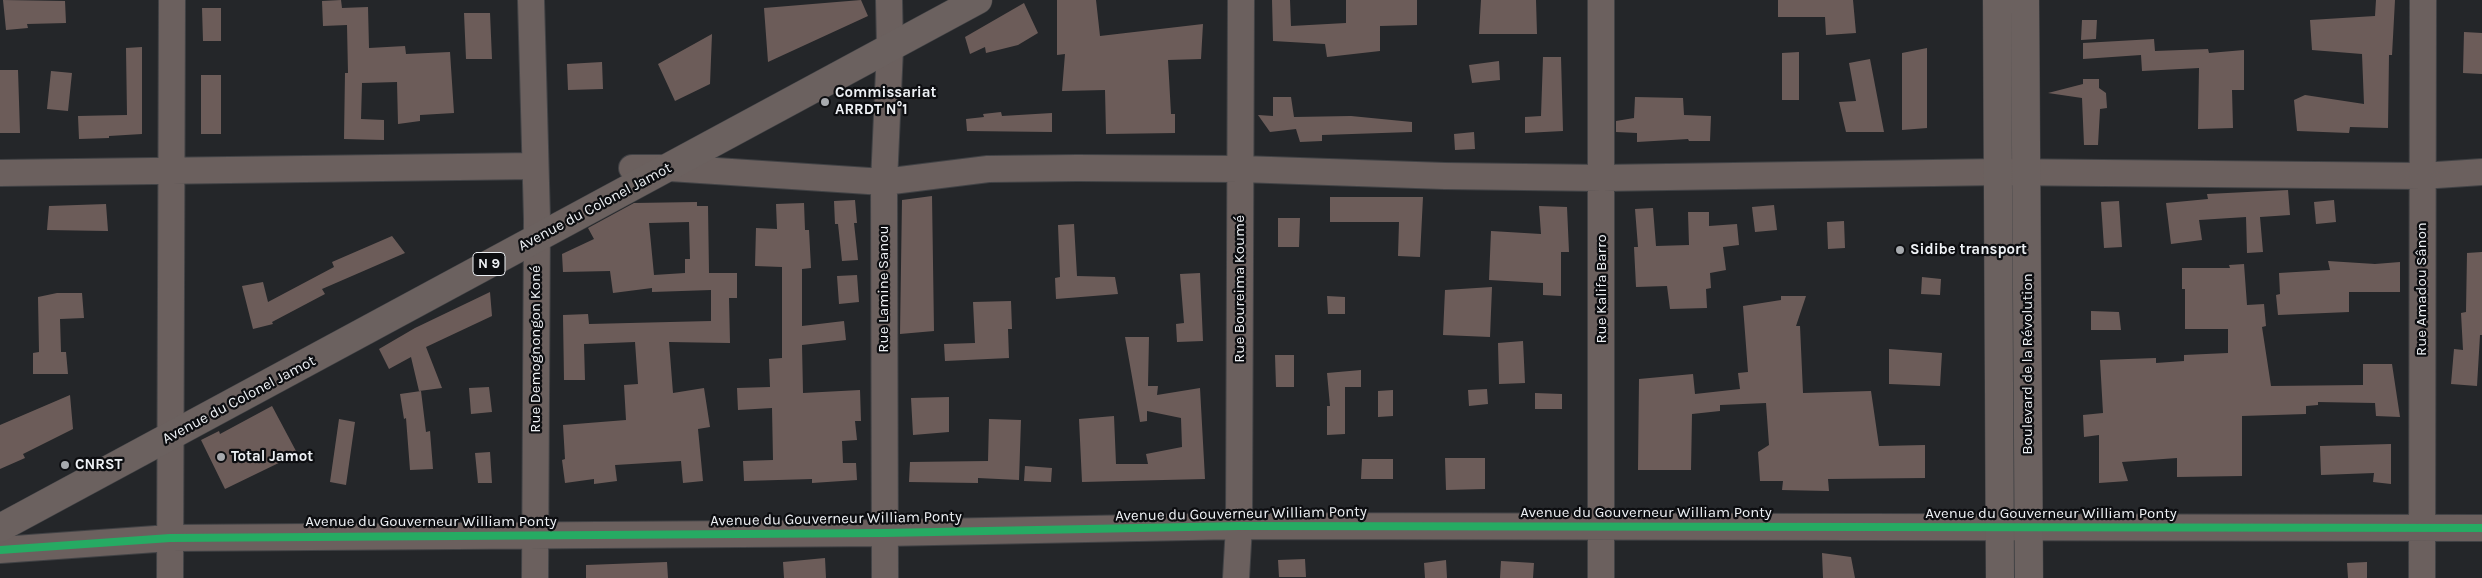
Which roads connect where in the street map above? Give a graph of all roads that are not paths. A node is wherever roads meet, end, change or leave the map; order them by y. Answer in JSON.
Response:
{"nodes":[{"id":1,"x":172,"y":0,"type":"edge"},
{"id":2,"x":531,"y":0,"type":"edge"},
{"id":3,"x":889,"y":0,"type":"edge"},
{"id":4,"x":945,"y":0,"type":"edge"},
{"id":5,"x":978,"y":0,"type":"edge"},
{"id":6,"x":1241,"y":0,"type":"edge"},
{"id":7,"x":1602,"y":0,"type":"edge"},
{"id":8,"x":1997,"y":0,"type":"edge"},
{"id":9,"x":2025,"y":0,"type":"edge"},
{"id":10,"x":2423,"y":0,"type":"edge"},
{"id":11,"x":890,"y":39,"type":"junction"},
{"id":12,"x":534,"y":166,"type":"junction"},
{"id":13,"x":632,"y":168,"type":"junction"},
{"id":14,"x":670,"y":168,"type":"junction"},
{"id":15,"x":1241,"y":169,"type":"junction"},
{"id":16,"x":170,"y":171,"type":"junction"},
{"id":17,"x":1998,"y":172,"type":"junction"},
{"id":18,"x":2026,"y":172,"type":"junction"},
{"id":19,"x":2482,"y":172,"type":"edge"},
{"id":20,"x":0,"y":173,"type":"edge"},
{"id":21,"x":2422,"y":176,"type":"junction"},
{"id":22,"x":1602,"y":178,"type":"junction"},
{"id":23,"x":884,"y":182,"type":"junction"},
{"id":24,"x":537,"y":228,"type":"junction"},
{"id":25,"x":170,"y":428,"type":"junction"},
{"id":26,"x":0,"y":509,"type":"edge"},
{"id":27,"x":1239,"y":526,"type":"junction"},
{"id":28,"x":1601,"y":527,"type":"junction"},
{"id":29,"x":2029,"y":527,"type":"junction"},
{"id":30,"x":0,"y":528,"type":"edge"},
{"id":31,"x":2000,"y":528,"type":"junction"},
{"id":32,"x":2422,"y":528,"type":"junction"},
{"id":33,"x":2482,"y":528,"type":"edge"},
{"id":34,"x":884,"y":533,"type":"junction"},
{"id":35,"x":535,"y":535,"type":"junction"},
{"id":36,"x":170,"y":538,"type":"junction"},
{"id":37,"x":0,"y":550,"type":"edge"},
{"id":38,"x":170,"y":578,"type":"edge"},
{"id":39,"x":535,"y":578,"type":"edge"},
{"id":40,"x":884,"y":578,"type":"edge"},
{"id":41,"x":1236,"y":578,"type":"edge"},
{"id":42,"x":1601,"y":578,"type":"edge"},
{"id":43,"x":2000,"y":578,"type":"edge"},
{"id":44,"x":2029,"y":578,"type":"edge"},
{"id":45,"x":2422,"y":578,"type":"edge"}],
"edges":[{"from":1,"to":16,"type":"street"},
{"from":2,"to":12,"type":"street","name":"Rue Demognongon Koné"},
{"from":3,"to":11,"type":"street","name":"Rue Lamine Sanou"},
{"from":4,"to":11,"type":"main road","name":"Avenue du Colonel Jamot","number":"N 9"},
{"from":5,"to":11,"type":"main road","name":"Avenue du Colonel Jamot","number":"N 9"},
{"from":6,"to":15,"type":"street","name":"Rue Boureima Koumé"},
{"from":7,"to":22,"type":"street","name":"Rue Kalifa Barro"},
{"from":8,"to":17,"type":"main road","name":"Boulevard de la Révolution"},
{"from":9,"to":18,"type":"main road","name":"Boulevard de la Révolution"},
{"from":10,"to":21,"type":"street","name":"Rue Amadou Sânon"},
{"from":11,"to":13,"type":"main road","name":"Avenue du Colonel Jamot","number":"N 9"},
{"from":11,"to":14,"type":"main road","name":"Avenue du Colonel Jamot","number":"N 9"},
{"from":11,"to":23,"type":"street","name":"Rue Lamine Sanou"},
{"from":12,"to":16,"type":"street"},
{"from":12,"to":24,"type":"street","name":"Rue Demognongon Koné"},
{"from":13,"to":14,"type":"street"},
{"from":13,"to":24,"type":"main road","name":"Avenue du Colonel Jamot","number":"N 9"},
{"from":14,"to":23,"type":"street"},
{"from":14,"to":24,"type":"main road","name":"Avenue du Colonel Jamot","number":"N 9"},
{"from":15,"to":22,"type":"street"},
{"from":15,"to":23,"type":"street"},
{"from":15,"to":27,"type":"street","name":"Rue Boureima Koumé"},
{"from":16,"to":20,"type":"street"},
{"from":16,"to":25,"type":"street"},
{"from":17,"to":18,"type":"street"},
{"from":17,"to":22,"type":"street"},
{"from":17,"to":31,"type":"main road","name":"Boulevard de la Révolution"},
{"from":18,"to":21,"type":"street"},
{"from":18,"to":29,"type":"main road","name":"Boulevard de la Révolution"},
{"from":19,"to":21,"type":"street"},
{"from":21,"to":32,"type":"street","name":"Rue Amadou Sânon"},
{"from":22,"to":28,"type":"street","name":"Rue Kalifa Barro"},
{"from":23,"to":34,"type":"street","name":"Rue Lamine Sanou"},
{"from":24,"to":25,"type":"main road","name":"Avenue du Colonel Jamot","number":"N 9"},
{"from":24,"to":35,"type":"street","name":"Rue Demognongon Koné"},
{"from":25,"to":26,"type":"main road","name":"Avenue du Colonel Jamot","number":"N 9"},
{"from":25,"to":30,"type":"main road","name":"Avenue du Colonel Jamot","number":"N 9"},
{"from":25,"to":36,"type":"street"},
{"from":27,"to":28,"type":"street","name":"Avenue du Gouverneur William Ponty"},
{"from":27,"to":34,"type":"street","name":"Avenue du Gouverneur William Ponty"},
{"from":27,"to":41,"type":"street","name":"Rue Boureima Koumé"},
{"from":28,"to":31,"type":"street","name":"Avenue du Gouverneur William Ponty"},
{"from":28,"to":42,"type":"street","name":"Rue Kalifa Barro"},
{"from":29,"to":31,"type":"street","name":"Avenue du Gouverneur William Ponty"},
{"from":29,"to":32,"type":"street","name":"Avenue du Gouverneur William Ponty"},
{"from":29,"to":44,"type":"main road","name":"Boulevard de la Révolution"},
{"from":31,"to":43,"type":"main road","name":"Boulevard de la Révolution"},
{"from":32,"to":33,"type":"street","name":"Avenue du Gouverneur William Ponty"},
{"from":32,"to":45,"type":"street","name":"Rue Amadou Sânon"},
{"from":34,"to":35,"type":"street","name":"Avenue du Gouverneur William Ponty"},
{"from":34,"to":40,"type":"street","name":"Rue Lamine Sanou"},
{"from":35,"to":36,"type":"street","name":"Avenue du Gouverneur William Ponty"},
{"from":35,"to":39,"type":"street","name":"Rue Demognongon Koné"},
{"from":36,"to":37,"type":"street","name":"Avenue du Gouverneur William Ponty"},
{"from":36,"to":38,"type":"street"}]}
